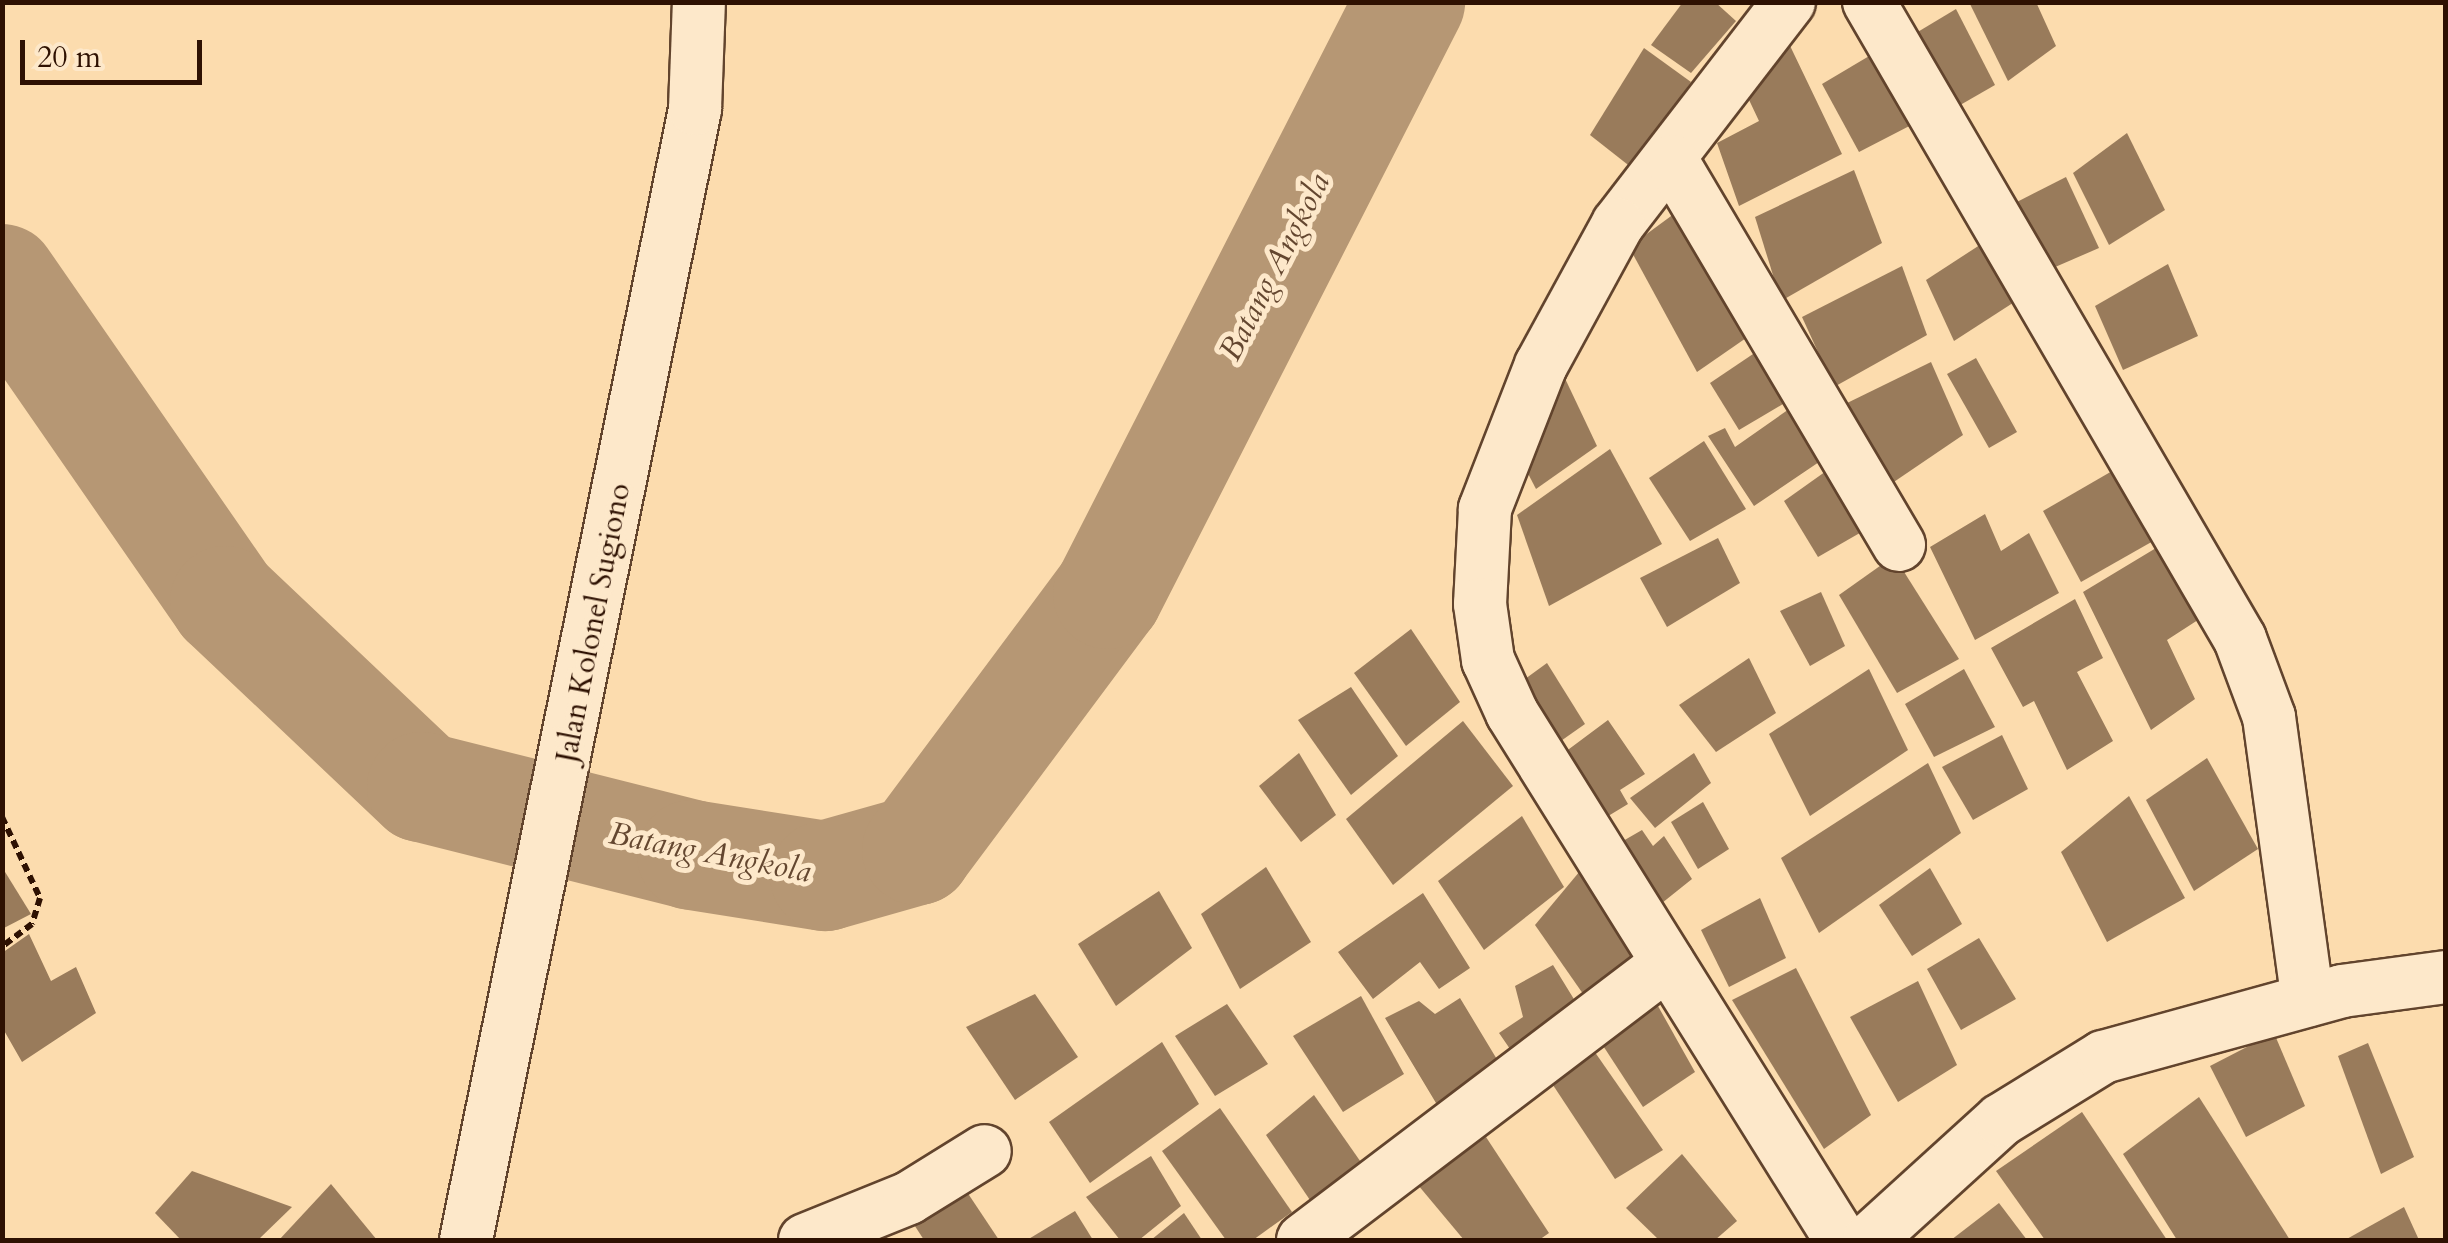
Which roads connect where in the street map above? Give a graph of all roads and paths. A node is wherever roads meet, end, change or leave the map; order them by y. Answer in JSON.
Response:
{"nodes":[{"id":1,"x":699,"y":2,"type":"edge"},
{"id":2,"x":1789,"y":2,"type":"edge"},
{"id":3,"x":1868,"y":2,"type":"edge"},
{"id":4,"x":1672,"y":161,"type":"junction"},
{"id":5,"x":1899,"y":545,"type":"dead end"},
{"id":6,"x":2,"y":817,"type":"edge"},
{"id":7,"x":2,"y":946,"type":"edge"},
{"id":8,"x":1668,"y":964,"type":"junction"},
{"id":9,"x":2446,"y":977,"type":"edge"},
{"id":10,"x":2308,"y":1000,"type":"junction"},
{"id":11,"x":985,"y":1151,"type":"dead end"},
{"id":12,"x":466,"y":1240,"type":"edge"},
{"id":13,"x":805,"y":1240,"type":"edge"},
{"id":14,"x":1303,"y":1240,"type":"edge"},
{"id":15,"x":1841,"y":1240,"type":"edge"},
{"id":16,"x":1869,"y":1240,"type":"edge"}],
"edges":[{"from":1,"to":12,"type":"street","name":"Jalan Kolonel Sugiono"},
{"from":2,"to":4,"type":"street"},
{"from":3,"to":10,"type":"street"},
{"from":4,"to":5,"type":"street"},
{"from":4,"to":8,"type":"street"},
{"from":6,"to":7,"type":"path"},
{"from":8,"to":14,"type":"street"},
{"from":8,"to":15,"type":"street"},
{"from":9,"to":10,"type":"street"},
{"from":10,"to":16,"type":"street"},
{"from":11,"to":13,"type":"street"}]}
